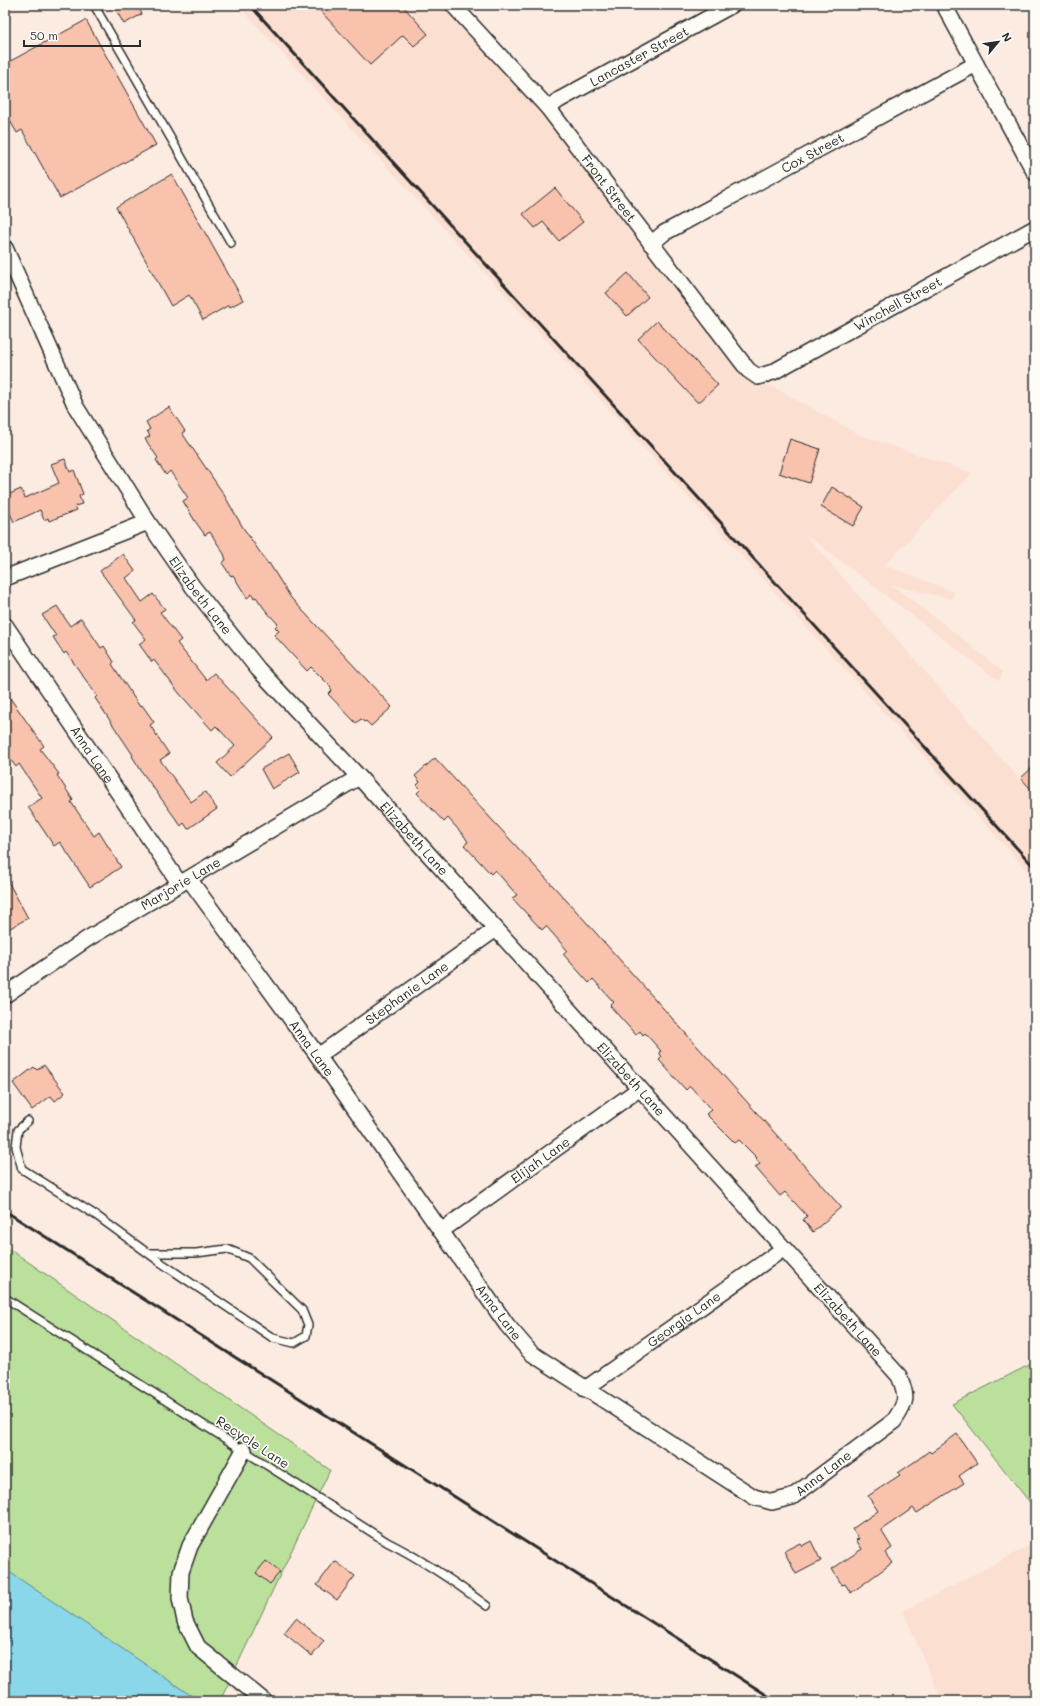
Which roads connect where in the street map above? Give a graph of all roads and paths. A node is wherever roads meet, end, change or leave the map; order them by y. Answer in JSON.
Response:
{"nodes":[{"id":1,"x":94,"y":5,"type":"edge"},
{"id":2,"x":453,"y":5,"type":"edge"},
{"id":3,"x":732,"y":5,"type":"edge"},
{"id":4,"x":944,"y":5,"type":"edge"},
{"id":5,"x":976,"y":64,"type":"junction"},
{"id":6,"x":548,"y":108,"type":"junction"},
{"id":7,"x":1035,"y":173,"type":"edge"},
{"id":8,"x":1035,"y":228,"type":"edge"},
{"id":9,"x":231,"y":243,"type":"dead end"},
{"id":10,"x":650,"y":244,"type":"junction"},
{"id":11,"x":5,"y":248,"type":"edge"},
{"id":12,"x":758,"y":377,"type":"joint"},
{"id":13,"x":148,"y":522,"type":"junction"},
{"id":14,"x":5,"y":578,"type":"edge"},
{"id":15,"x":5,"y":625,"type":"edge"},
{"id":16,"x":359,"y":777,"type":"junction"},
{"id":17,"x":184,"y":882,"type":"junction"},
{"id":18,"x":496,"y":929,"type":"junction"},
{"id":19,"x":5,"y":995,"type":"edge"},
{"id":20,"x":318,"y":1056,"type":"junction"},
{"id":21,"x":639,"y":1088,"type":"junction"},
{"id":22,"x":28,"y":1121,"type":"dead end"},
{"id":23,"x":442,"y":1231,"type":"junction"},
{"id":24,"x":783,"y":1248,"type":"junction"},
{"id":25,"x":149,"y":1253,"type":"junction"},
{"id":26,"x":5,"y":1298,"type":"edge"},
{"id":27,"x":899,"y":1376,"type":"joint"},
{"id":28,"x":585,"y":1389,"type":"junction"},
{"id":29,"x":244,"y":1450,"type":"junction"},
{"id":30,"x":487,"y":1606,"type":"dead end"},
{"id":31,"x":264,"y":1701,"type":"edge"}],
"edges":[{"from":1,"to":9,"type":"lane"},
{"from":2,"to":6,"type":"street","name":"Front Street"},
{"from":3,"to":6,"type":"street","name":"Lancaster Street"},
{"from":4,"to":5,"type":"street"},
{"from":5,"to":7,"type":"street"},
{"from":5,"to":10,"type":"street","name":"Cox Street"},
{"from":6,"to":10,"type":"street","name":"Front Street"},
{"from":8,"to":12,"type":"street","name":"Winchell Street"},
{"from":10,"to":12,"type":"street","name":"Front Street"},
{"from":11,"to":13,"type":"street","name":"Elizabeth Lane"},
{"from":13,"to":14,"type":"street"},
{"from":13,"to":16,"type":"street","name":"Elizabeth Lane"},
{"from":15,"to":17,"type":"street","name":"Anna Lane"},
{"from":16,"to":17,"type":"street","name":"Marjorie Lane"},
{"from":16,"to":18,"type":"street","name":"Elizabeth Lane"},
{"from":17,"to":19,"type":"street","name":"Marjorie Lane"},
{"from":17,"to":20,"type":"street","name":"Anna Lane"},
{"from":18,"to":20,"type":"street","name":"Stephanie Lane"},
{"from":18,"to":21,"type":"street","name":"Elizabeth Lane"},
{"from":20,"to":23,"type":"street","name":"Anna Lane"},
{"from":21,"to":23,"type":"street","name":"Elijah Lane"},
{"from":21,"to":24,"type":"street","name":"Elizabeth Lane"},
{"from":22,"to":25,"type":"lane"},
{"from":23,"to":28,"type":"street","name":"Anna Lane"},
{"from":24,"to":27,"type":"street","name":"Elizabeth Lane"},
{"from":24,"to":28,"type":"street","name":"Georgia Lane"},
{"from":25,"to":25,"type":"lane"},
{"from":26,"to":29,"type":"lane","name":"Recycle Lane"},
{"from":27,"to":28,"type":"street","name":"Anna Lane"},
{"from":29,"to":30,"type":"lane","name":"Recycle Lane"},
{"from":29,"to":31,"type":"street"}]}
